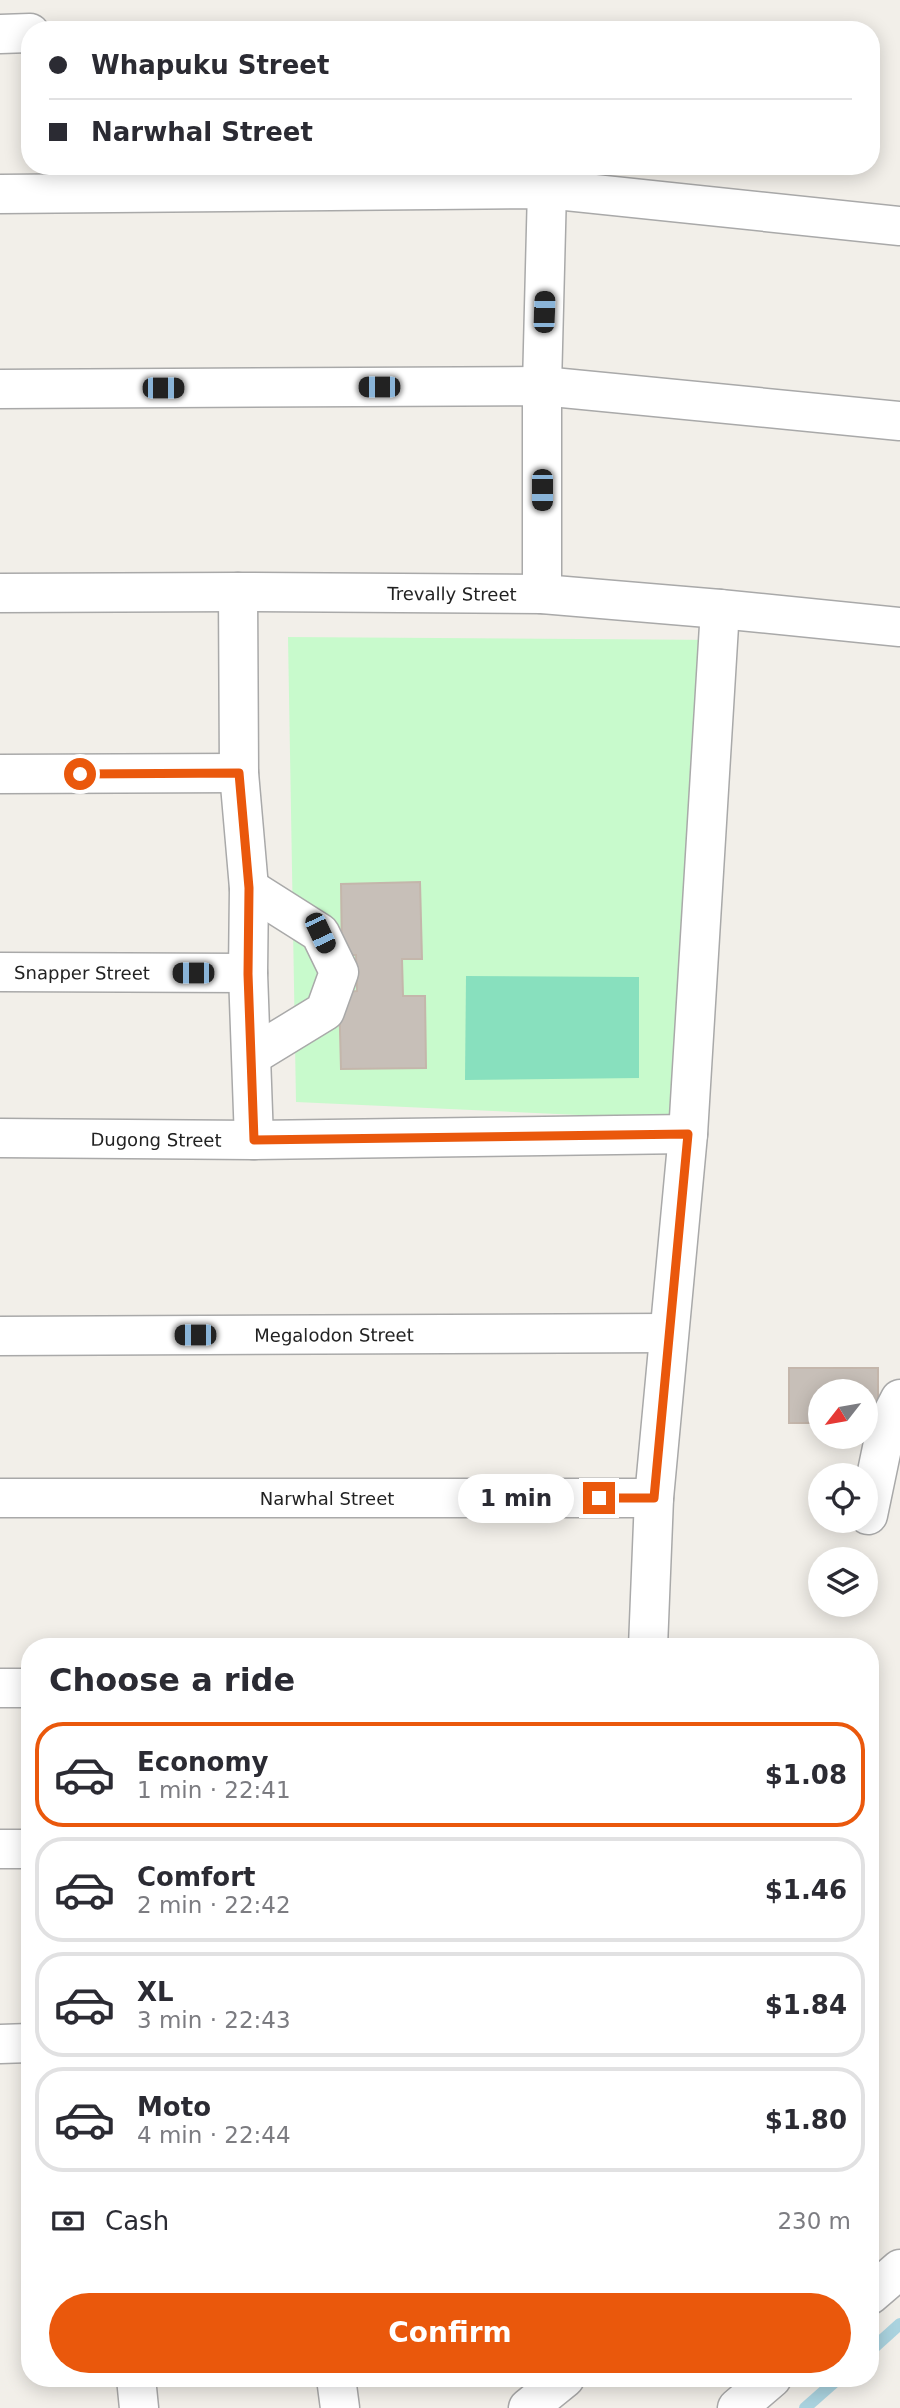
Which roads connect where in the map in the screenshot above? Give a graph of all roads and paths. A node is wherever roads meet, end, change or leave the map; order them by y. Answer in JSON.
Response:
{"nodes":[{"id":1,"x":21,"y":33,"type":"edge"},
{"id":2,"x":0,"y":34,"type":"edge"},
{"id":3,"x":548,"y":178,"type":"edge"},
{"id":4,"x":0,"y":194,"type":"edge"},
{"id":5,"x":900,"y":226,"type":"edge"},
{"id":6,"x":542,"y":386,"type":"junction"},
{"id":7,"x":0,"y":389,"type":"edge"},
{"id":8,"x":900,"y":421,"type":"edge"},
{"id":9,"x":238,"y":592,"type":"junction"},
{"id":10,"x":0,"y":593,"type":"edge"},
{"id":11,"x":542,"y":594,"type":"junction"},
{"id":12,"x":720,"y":609,"type":"junction"},
{"id":13,"x":900,"y":627,"type":"edge"},
{"id":14,"x":239,"y":773,"type":"junction"},
{"id":15,"x":0,"y":774,"type":"edge"},
{"id":16,"x":249,"y":888,"type":"junction"},
{"id":17,"x":0,"y":972,"type":"edge"},
{"id":18,"x":248,"y":974,"type":"junction"},
{"id":19,"x":253,"y":1055,"type":"junction"},
{"id":20,"x":688,"y":1134,"type":"junction"},
{"id":21,"x":0,"y":1138,"type":"edge"},
{"id":22,"x":254,"y":1140,"type":"junction"},
{"id":23,"x":668,"y":1333,"type":"junction"},
{"id":24,"x":0,"y":1335,"type":"edge"},
{"id":25,"x":900,"y":1399,"type":"edge"},
{"id":26,"x":878,"y":1467,"type":"edge"},
{"id":27,"x":0,"y":1498,"type":"edge"},
{"id":28,"x":654,"y":1498,"type":"junction"},
{"id":29,"x":648,"y":1638,"type":"edge"},
{"id":30,"x":0,"y":1688,"type":"edge"},
{"id":31,"x":21,"y":1688,"type":"edge"},
{"id":32,"x":0,"y":1849,"type":"edge"},
{"id":33,"x":21,"y":1849,"type":"edge"},
{"id":34,"x":21,"y":2044,"type":"edge"},
{"id":35,"x":0,"y":2045,"type":"edge"},
{"id":36,"x":900,"y":2269,"type":"edge"},
{"id":37,"x":879,"y":2287,"type":"edge"},
{"id":38,"x":137,"y":2387,"type":"edge"},
{"id":39,"x":337,"y":2387,"type":"edge"},
{"id":40,"x":554,"y":2387,"type":"edge"},
{"id":41,"x":762,"y":2387,"type":"edge"},
{"id":42,"x":139,"y":2408,"type":"edge"},
{"id":43,"x":340,"y":2408,"type":"edge"},
{"id":44,"x":528,"y":2408,"type":"edge"},
{"id":45,"x":737,"y":2408,"type":"edge"}],
"edges":[{"from":1,"to":2,"type":"street"},
{"from":3,"to":4,"type":"street"},
{"from":3,"to":5,"type":"street"},
{"from":3,"to":6,"type":"street"},
{"from":6,"to":7,"type":"street"},
{"from":6,"to":8,"type":"street"},
{"from":6,"to":11,"type":"street"},
{"from":9,"to":10,"type":"street","name":"Trevally Street"},
{"from":9,"to":11,"type":"street","name":"Trevally Street"},
{"from":9,"to":14,"type":"street"},
{"from":11,"to":12,"type":"street","name":"Trevally Street"},
{"from":12,"to":13,"type":"street","name":"Trevally Street"},
{"from":12,"to":20,"type":"street"},
{"from":14,"to":15,"type":"street"},
{"from":14,"to":16,"type":"street"},
{"from":16,"to":18,"type":"street"},
{"from":16,"to":19,"type":"street"},
{"from":17,"to":18,"type":"street","name":"Snapper Street"},
{"from":18,"to":19,"type":"street"},
{"from":19,"to":22,"type":"street"},
{"from":20,"to":22,"type":"street","name":"Dugong Street"},
{"from":20,"to":23,"type":"street"},
{"from":21,"to":22,"type":"street","name":"Dugong Street"},
{"from":23,"to":24,"type":"street","name":"Megalodon Street"},
{"from":23,"to":28,"type":"street"},
{"from":25,"to":26,"type":"street"},
{"from":27,"to":28,"type":"street","name":"Narwhal Street"},
{"from":28,"to":29,"type":"street"},
{"from":30,"to":31,"type":"street"},
{"from":32,"to":33,"type":"street"},
{"from":34,"to":35,"type":"street"},
{"from":36,"to":37,"type":"street"},
{"from":38,"to":42,"type":"street"},
{"from":39,"to":43,"type":"street"},
{"from":40,"to":44,"type":"street"},
{"from":41,"to":45,"type":"street"}]}
